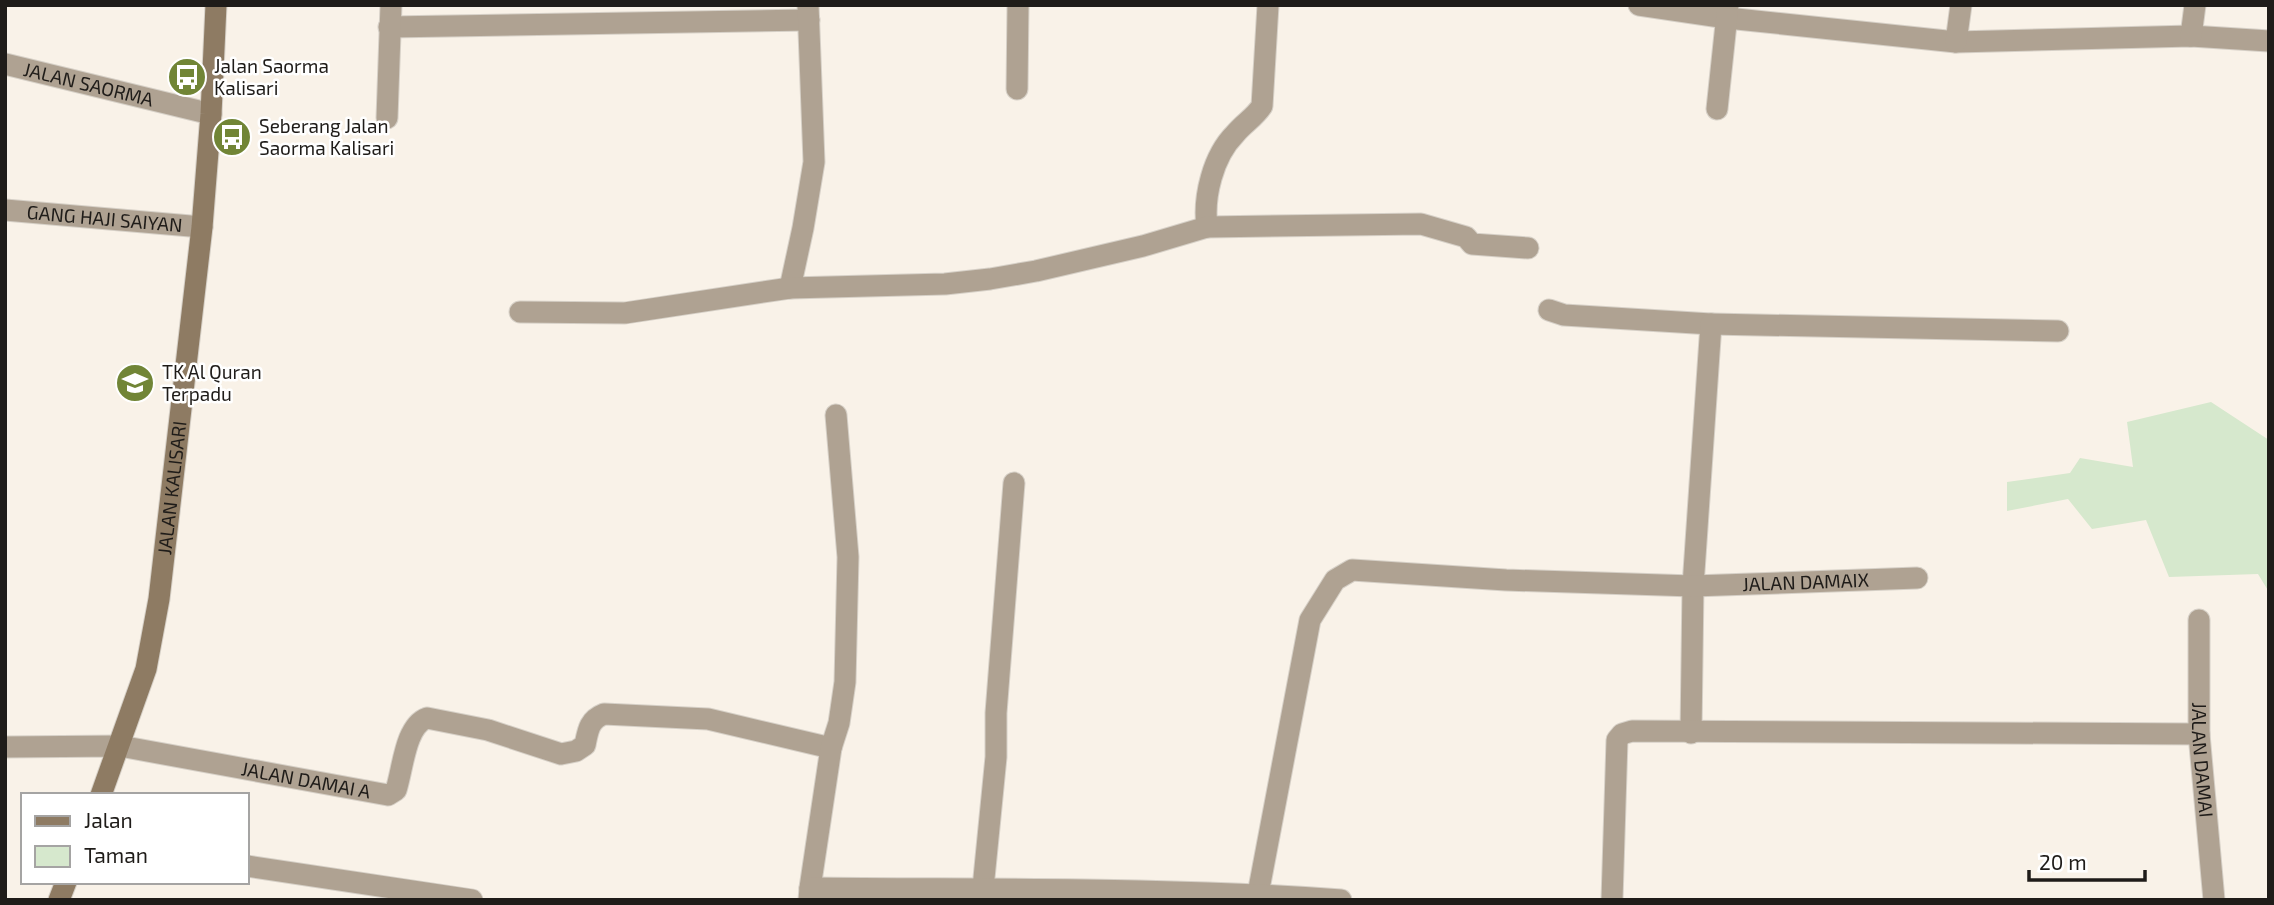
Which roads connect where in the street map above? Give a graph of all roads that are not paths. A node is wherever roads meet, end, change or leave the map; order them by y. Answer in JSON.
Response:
{"nodes":[{"id":1,"x":216,"y":5,"type":"edge"},
{"id":2,"x":391,"y":5,"type":"edge"},
{"id":3,"x":1018,"y":5,"type":"edge"},
{"id":4,"x":1268,"y":5,"type":"edge"},
{"id":5,"x":1639,"y":5,"type":"edge"},
{"id":6,"x":1961,"y":5,"type":"edge"},
{"id":7,"x":2195,"y":5,"type":"edge"},
{"id":8,"x":1728,"y":12,"type":"edge"},
{"id":9,"x":808,"y":13,"type":"edge"},
{"id":10,"x":389,"y":27,"type":"junction"},
{"id":11,"x":2191,"y":36,"type":"junction"},
{"id":12,"x":2269,"y":41,"type":"edge"},
{"id":13,"x":1956,"y":42,"type":"junction"},
{"id":14,"x":5,"y":64,"type":"edge"},
{"id":15,"x":1017,"y":89,"type":"dead end"},
{"id":16,"x":1717,"y":109,"type":"dead end"},
{"id":17,"x":211,"y":114,"type":"junction"},
{"id":18,"x":387,"y":118,"type":"dead end"},
{"id":19,"x":5,"y":210,"type":"edge"},
{"id":20,"x":202,"y":227,"type":"junction"},
{"id":21,"x":1207,"y":227,"type":"junction"},
{"id":22,"x":1528,"y":248,"type":"dead end"},
{"id":23,"x":790,"y":288,"type":"junction"},
{"id":24,"x":1549,"y":310,"type":"dead end"},
{"id":25,"x":520,"y":312,"type":"dead end"},
{"id":26,"x":1711,"y":324,"type":"junction"},
{"id":27,"x":2058,"y":331,"type":"dead end"},
{"id":28,"x":836,"y":415,"type":"dead end"},
{"id":29,"x":1014,"y":483,"type":"dead end"},
{"id":30,"x":1917,"y":578,"type":"dead end"},
{"id":31,"x":1693,"y":586,"type":"junction"},
{"id":32,"x":2199,"y":620,"type":"dead end"},
{"id":33,"x":1691,"y":733,"type":"junction"},
{"id":34,"x":2199,"y":734,"type":"junction"},
{"id":35,"x":120,"y":746,"type":"junction"},
{"id":36,"x":5,"y":747,"type":"edge"},
{"id":37,"x":831,"y":748,"type":"junction"},
{"id":38,"x":102,"y":793,"type":"edge"},
{"id":39,"x":248,"y":866,"type":"edge"},
{"id":40,"x":983,"y":888,"type":"junction"},
{"id":41,"x":809,"y":894,"type":"edge"},
{"id":42,"x":1258,"y":894,"type":"junction"},
{"id":43,"x":472,"y":900,"type":"edge"},
{"id":44,"x":1341,"y":900,"type":"edge"},
{"id":45,"x":1612,"y":900,"type":"edge"},
{"id":46,"x":2214,"y":900,"type":"edge"}],
"edges":[{"from":1,"to":17,"type":"street","name":"JALAN KALISARI"},
{"from":2,"to":10,"type":"street"},
{"from":3,"to":15,"type":"street"},
{"from":4,"to":21,"type":"street"},
{"from":5,"to":8,"type":"street"},
{"from":6,"to":13,"type":"street"},
{"from":7,"to":11,"type":"street"},
{"from":8,"to":13,"type":"street"},
{"from":8,"to":16,"type":"street"},
{"from":9,"to":10,"type":"street"},
{"from":9,"to":23,"type":"street"},
{"from":10,"to":18,"type":"street"},
{"from":11,"to":12,"type":"street"},
{"from":11,"to":13,"type":"street"},
{"from":14,"to":17,"type":"street","name":"JALAN SAORMA"},
{"from":17,"to":20,"type":"street","name":"JALAN KALISARI"},
{"from":19,"to":20,"type":"street","name":"GANG HAJI SAIYAN"},
{"from":20,"to":35,"type":"street","name":"JALAN KALISARI"},
{"from":21,"to":22,"type":"street"},
{"from":21,"to":23,"type":"street"},
{"from":23,"to":25,"type":"street"},
{"from":24,"to":26,"type":"street"},
{"from":26,"to":27,"type":"street"},
{"from":26,"to":31,"type":"street"},
{"from":28,"to":37,"type":"street"},
{"from":29,"to":40,"type":"street"},
{"from":30,"to":31,"type":"street","name":"JALAN DAMAIX"},
{"from":31,"to":33,"type":"street"},
{"from":31,"to":42,"type":"street","name":"JALAN DAMAIX"},
{"from":32,"to":34,"type":"street","name":"JALAN DAMAI"},
{"from":33,"to":34,"type":"street"},
{"from":33,"to":45,"type":"street"},
{"from":34,"to":46,"type":"street","name":"JALAN DAMAI"},
{"from":35,"to":36,"type":"street"},
{"from":35,"to":37,"type":"street","name":"JALAN DAMAI A"},
{"from":35,"to":38,"type":"street","name":"JALAN KALISARI"},
{"from":37,"to":41,"type":"street"},
{"from":39,"to":43,"type":"street"},
{"from":40,"to":41,"type":"street"},
{"from":40,"to":42,"type":"street"},
{"from":42,"to":44,"type":"street"}]}
